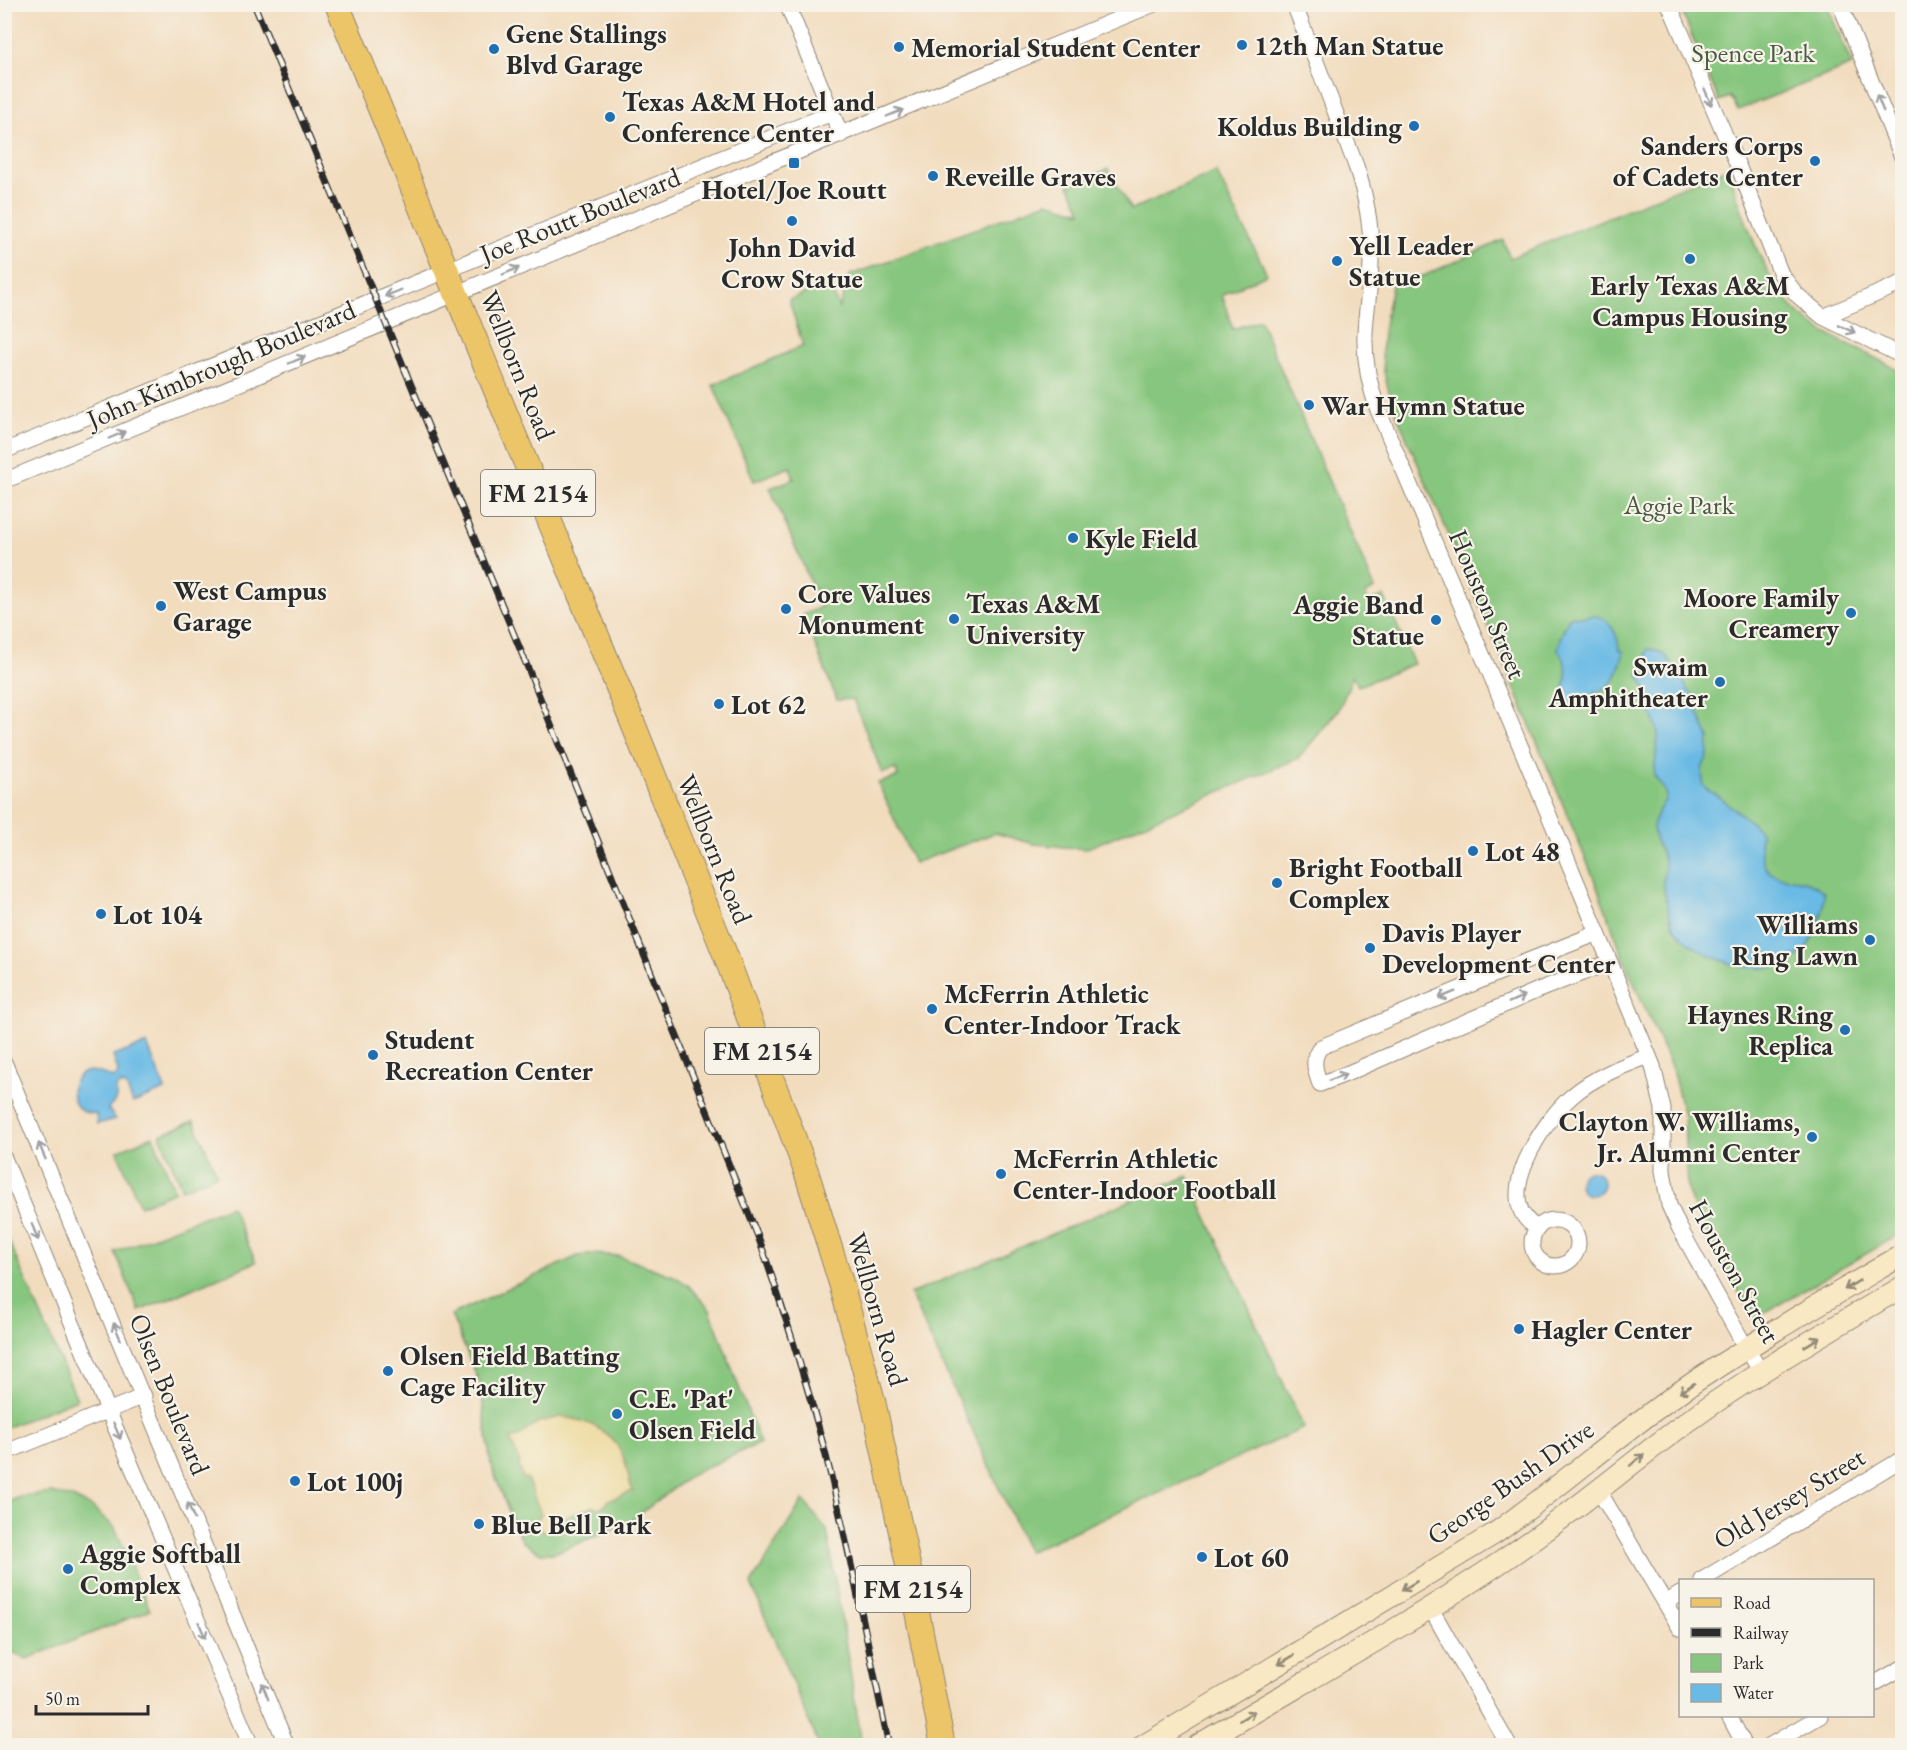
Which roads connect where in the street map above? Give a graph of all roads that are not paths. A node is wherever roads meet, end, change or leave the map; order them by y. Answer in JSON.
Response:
{"nodes":[{"id":1,"x":337,"y":4,"type":"edge"},
{"id":2,"x":787,"y":4,"type":"edge"},
{"id":3,"x":1154,"y":4,"type":"edge"},
{"id":4,"x":1294,"y":4,"type":"edge"},
{"id":5,"x":1669,"y":4,"type":"edge"},
{"id":6,"x":1840,"y":4,"type":"edge"},
{"id":7,"x":832,"y":113,"type":"junction"},
{"id":8,"x":841,"y":135,"type":"junction"},
{"id":9,"x":1902,"y":157,"type":"edge"},
{"id":10,"x":661,"y":183,"type":"junction"},
{"id":11,"x":672,"y":205,"type":"junction"},
{"id":12,"x":578,"y":217,"type":"junction"},
{"id":13,"x":586,"y":239,"type":"junction"},
{"id":14,"x":448,"y":271,"type":"junction"},
{"id":15,"x":1902,"y":283,"type":"edge"},
{"id":16,"x":457,"y":294,"type":"junction"},
{"id":17,"x":1823,"y":317,"type":"junction"},
{"id":18,"x":1902,"y":356,"type":"edge"},
{"id":19,"x":69,"y":425,"type":"junction"},
{"id":20,"x":21,"y":445,"type":"junction"},
{"id":21,"x":79,"y":451,"type":"junction"},
{"id":22,"x":4,"y":452,"type":"edge"},
{"id":23,"x":4,"y":465,"type":"edge"},
{"id":24,"x":4,"y":482,"type":"edge"},
{"id":25,"x":1598,"y":933,"type":"junction"},
{"id":26,"x":1610,"y":962,"type":"junction"},
{"id":27,"x":1649,"y":1056,"type":"junction"},
{"id":28,"x":4,"y":1062,"type":"edge"},
{"id":29,"x":4,"y":1158,"type":"edge"},
{"id":30,"x":1538,"y":1228,"type":"dead end"},
{"id":31,"x":1902,"y":1255,"type":"edge"},
{"id":32,"x":1902,"y":1287,"type":"edge"},
{"id":33,"x":1746,"y":1348,"type":"junction"},
{"id":34,"x":1762,"y":1373,"type":"junction"},
{"id":35,"x":144,"y":1396,"type":"junction"},
{"id":36,"x":108,"y":1410,"type":"junction"},
{"id":37,"x":4,"y":1453,"type":"edge"},
{"id":38,"x":1902,"y":1459,"type":"edge"},
{"id":39,"x":1599,"y":1491,"type":"junction"},
{"id":40,"x":1538,"y":1502,"type":"junction"},
{"id":41,"x":1705,"y":1579,"type":"edge"},
{"id":42,"x":1679,"y":1595,"type":"edge"},
{"id":43,"x":1666,"y":1602,"type":"junction"},
{"id":44,"x":1430,"y":1607,"type":"junction"},
{"id":45,"x":1679,"y":1626,"type":"edge"},
{"id":46,"x":1902,"y":1668,"type":"edge"},
{"id":47,"x":1874,"y":1684,"type":"edge"},
{"id":48,"x":1730,"y":1717,"type":"edge"},
{"id":49,"x":1818,"y":1717,"type":"edge"},
{"id":50,"x":251,"y":1746,"type":"edge"},
{"id":51,"x":287,"y":1746,"type":"edge"},
{"id":52,"x":943,"y":1746,"type":"edge"},
{"id":53,"x":1143,"y":1746,"type":"edge"},
{"id":54,"x":1197,"y":1746,"type":"edge"},
{"id":55,"x":1509,"y":1746,"type":"edge"},
{"id":56,"x":1745,"y":1746,"type":"edge"},
{"id":57,"x":1769,"y":1746,"type":"edge"}],
"edges":[{"from":1,"to":14,"type":"main road","name":"Wellborn Road","number":"FM 2154"},
{"from":2,"to":7,"type":"street"},
{"from":8,"to":3,"type":"street","name":"Joe Routt Boulevard","one_way":true},
{"from":4,"to":25,"type":"street","name":"Houston Street"},
{"from":5,"to":17,"type":"street","one_way":true},
{"from":9,"to":6,"type":"street","one_way":true},
{"from":7,"to":8,"type":"street"},
{"from":7,"to":10,"type":"street","name":"Joe Routt Boulevard"},
{"from":8,"to":11,"type":"street","name":"Joe Routt Boulevard"},
{"from":10,"to":11,"type":"street"},
{"from":10,"to":12,"type":"street","name":"Joe Routt Boulevard"},
{"from":11,"to":13,"type":"street","name":"Joe Routt Boulevard"},
{"from":12,"to":13,"type":"street"},
{"from":12,"to":14,"type":"street","name":"Joe Routt Boulevard"},
{"from":16,"to":13,"type":"street","name":"Joe Routt Boulevard","one_way":true},
{"from":14,"to":16,"type":"main road","name":"Wellborn Road","number":"FM 2154"},
{"from":14,"to":19,"type":"street","name":"John Kimbrough Boulevard","one_way":true},
{"from":15,"to":17,"type":"street"},
{"from":21,"to":16,"type":"street","name":"John Kimbrough Boulevard","one_way":true},
{"from":16,"to":52,"type":"main road","name":"Wellborn Road","number":"FM 2154"},
{"from":17,"to":18,"type":"street","one_way":true},
{"from":19,"to":20,"type":"street","name":"John Kimbrough Boulevard"},
{"from":19,"to":21,"type":"street"},
{"from":20,"to":22,"type":"street","name":"John Kimbrough Boulevard"},
{"from":20,"to":23,"type":"street"},
{"from":21,"to":24,"type":"street","name":"John Kimbrough Boulevard"},
{"from":25,"to":26,"type":"street","name":"Houston Street"},
{"from":25,"to":26,"type":"street","one_way":true},
{"from":26,"to":27,"type":"street","name":"Houston Street"},
{"from":27,"to":30,"type":"street"},
{"from":27,"to":33,"type":"street","name":"Houston Street"},
{"from":35,"to":28,"type":"street","name":"Olsen Boulevard","one_way":true},
{"from":29,"to":36,"type":"street","one_way":true},
{"from":31,"to":33,"type":"main road","name":"George Bush Drive","one_way":true},
{"from":34,"to":32,"type":"main road","name":"George Bush Drive","one_way":true},
{"from":33,"to":34,"type":"street","name":"Houston Street"},
{"from":33,"to":40,"type":"main road","name":"George Bush Drive","one_way":true},
{"from":39,"to":34,"type":"main road","name":"George Bush Drive","one_way":true},
{"from":35,"to":36,"type":"street"},
{"from":51,"to":35,"type":"street","name":"Olsen Boulevard","one_way":true},
{"from":36,"to":37,"type":"street"},
{"from":36,"to":50,"type":"street","one_way":true},
{"from":38,"to":41,"type":"street","name":"Old Jersey Street"},
{"from":39,"to":43,"type":"street"},
{"from":39,"to":44,"type":"main road","name":"George Bush Drive"},
{"from":40,"to":44,"type":"main road"},
{"from":40,"to":53,"type":"main road","name":"George Bush Drive","one_way":true},
{"from":42,"to":43,"type":"street"},
{"from":43,"to":45,"type":"street"},
{"from":54,"to":44,"type":"main road","name":"George Bush Drive","one_way":true},
{"from":44,"to":55,"type":"street"},
{"from":46,"to":47,"type":"street"},
{"from":48,"to":56,"type":"street"},
{"from":49,"to":57,"type":"street"}]}
